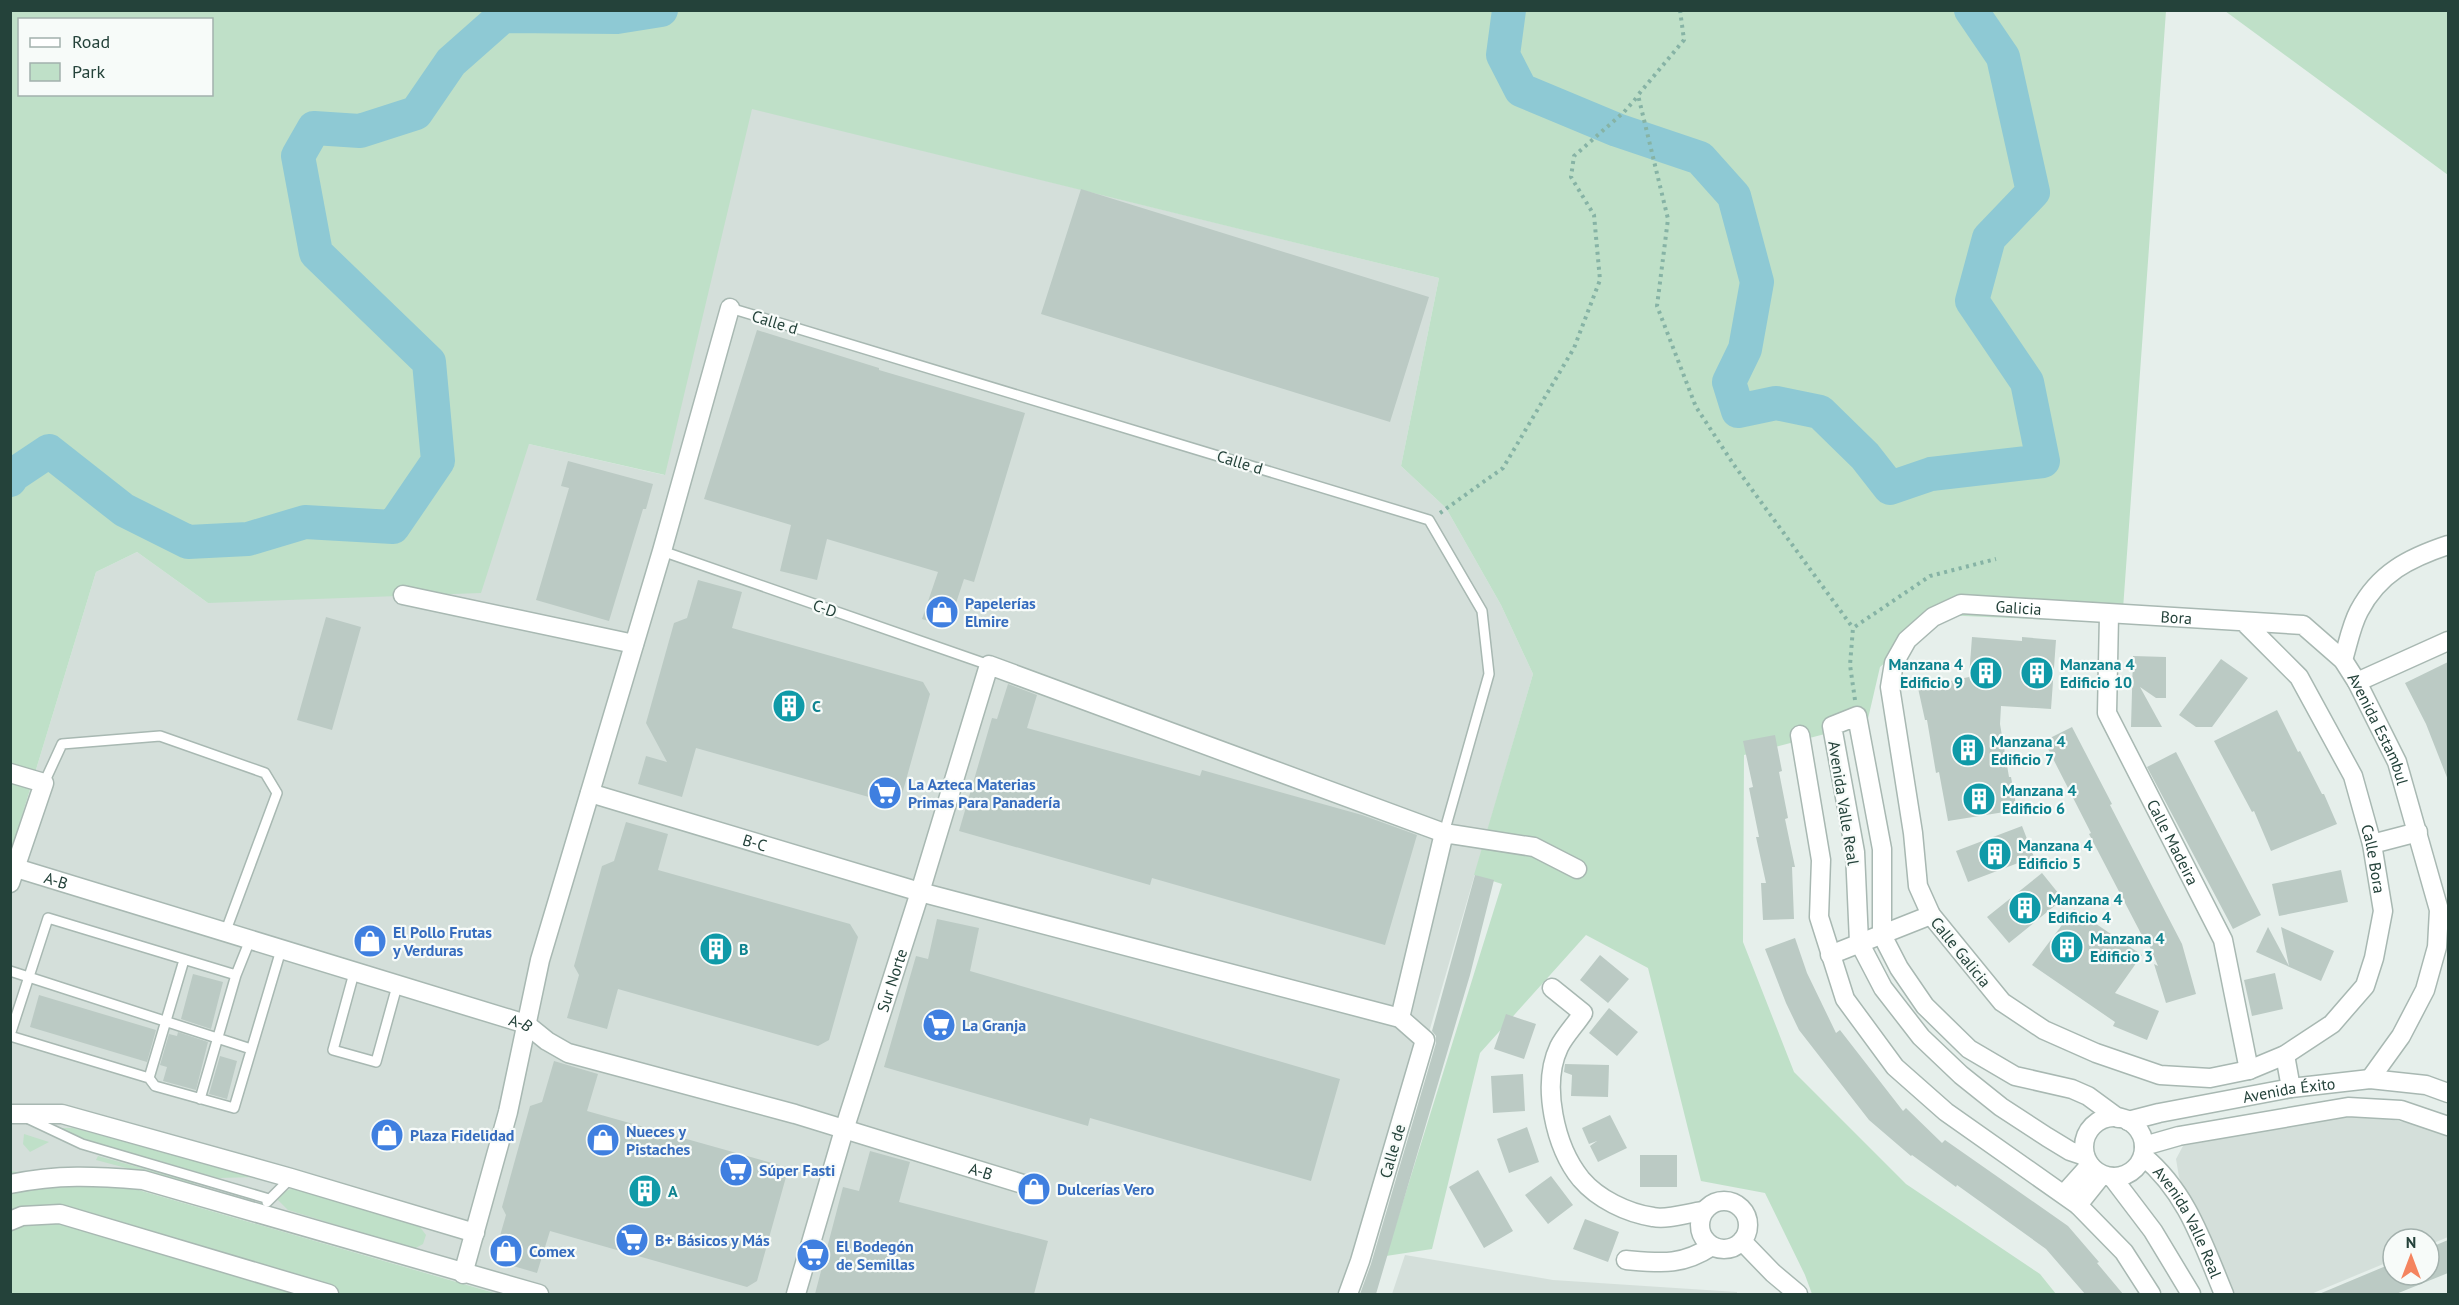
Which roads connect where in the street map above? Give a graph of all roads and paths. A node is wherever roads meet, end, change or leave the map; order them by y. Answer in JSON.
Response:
{"nodes":[{"id":1,"x":1680,"y":10,"type":"edge"},
{"id":2,"x":1638,"y":95,"type":"junction"},
{"id":3,"x":730,"y":308,"type":"joint"},
{"id":4,"x":1429,"y":520,"type":"junction"},
{"id":5,"x":2448,"y":545,"type":"edge"},
{"id":6,"x":662,"y":551,"type":"junction"},
{"id":7,"x":1996,"y":559,"type":"dead end"},
{"id":8,"x":403,"y":595,"type":"dead end"},
{"id":9,"x":2109,"y":615,"type":"junction"},
{"id":10,"x":1933,"y":617,"type":"joint"},
{"id":11,"x":2244,"y":622,"type":"junction"},
{"id":12,"x":1853,"y":628,"type":"junction"},
{"id":13,"x":2448,"y":641,"type":"edge"},
{"id":14,"x":634,"y":644,"type":"junction"},
{"id":15,"x":2343,"y":660,"type":"junction"},
{"id":16,"x":989,"y":665,"type":"junction"},
{"id":17,"x":2357,"y":682,"type":"junction"},
{"id":18,"x":1857,"y":716,"type":"junction"},
{"id":19,"x":1800,"y":735,"type":"dead end"},
{"id":20,"x":10,"y":773,"type":"edge"},
{"id":21,"x":44,"y":783,"type":"junction"},
{"id":22,"x":590,"y":793,"type":"junction"},
{"id":23,"x":2418,"y":832,"type":"junction"},
{"id":24,"x":1444,"y":833,"type":"junction"},
{"id":25,"x":2372,"y":844,"type":"junction"},
{"id":26,"x":1577,"y":869,"type":"dead end"},
{"id":27,"x":13,"y":876,"type":"edge"},
{"id":28,"x":920,"y":892,"type":"junction"},
{"id":29,"x":1931,"y":915,"type":"junction"},
{"id":30,"x":2444,"y":917,"type":"edge"},
{"id":31,"x":225,"y":933,"type":"junction"},
{"id":32,"x":1882,"y":935,"type":"junction"},
{"id":33,"x":250,"y":940,"type":"junction"},
{"id":34,"x":1859,"y":942,"type":"junction"},
{"id":35,"x":281,"y":950,"type":"junction"},
{"id":36,"x":1830,"y":955,"type":"junction"},
{"id":37,"x":184,"y":960,"type":"junction"},
{"id":38,"x":10,"y":971,"type":"edge"},
{"id":39,"x":354,"y":973,"type":"junction"},
{"id":40,"x":236,"y":975,"type":"junction"},
{"id":41,"x":29,"y":977,"type":"junction"},
{"id":42,"x":397,"y":986,"type":"junction"},
{"id":43,"x":1552,"y":988,"type":"dead end"},
{"id":44,"x":1400,"y":1018,"type":"junction"},
{"id":45,"x":166,"y":1022,"type":"junction"},
{"id":46,"x":526,"y":1024,"type":"junction"},
{"id":47,"x":10,"y":1036,"type":"edge"},
{"id":48,"x":217,"y":1038,"type":"junction"},
{"id":49,"x":251,"y":1049,"type":"junction"},
{"id":50,"x":2285,"y":1055,"type":"junction"},
{"id":51,"x":2249,"y":1070,"type":"junction"},
{"id":52,"x":149,"y":1078,"type":"junction"},
{"id":53,"x":2210,"y":1078,"type":"junction"},
{"id":54,"x":2370,"y":1078,"type":"junction"},
{"id":55,"x":2291,"y":1088,"type":"junction"},
{"id":56,"x":2448,"y":1093,"type":"edge"},
{"id":57,"x":200,"y":1099,"type":"junction"},
{"id":58,"x":2213,"y":1103,"type":"junction"},
{"id":59,"x":14,"y":1113,"type":"edge"},
{"id":60,"x":2123,"y":1119,"type":"junction"},
{"id":61,"x":2448,"y":1126,"type":"edge"},
{"id":62,"x":844,"y":1130,"type":"junction"},
{"id":63,"x":2144,"y":1151,"type":"junction"},
{"id":64,"x":2097,"y":1168,"type":"junction"},
{"id":65,"x":291,"y":1178,"type":"junction"},
{"id":66,"x":10,"y":1184,"type":"edge"},
{"id":67,"x":1023,"y":1184,"type":"dead end"},
{"id":68,"x":2071,"y":1199,"type":"junction"},
{"id":69,"x":263,"y":1206,"type":"junction"},
{"id":70,"x":1703,"y":1211,"type":"junction"},
{"id":71,"x":10,"y":1221,"type":"edge"},
{"id":72,"x":475,"y":1233,"type":"junction"},
{"id":73,"x":1742,"y":1241,"type":"junction"},
{"id":74,"x":1712,"y":1246,"type":"junction"},
{"id":75,"x":1626,"y":1260,"type":"dead end"},
{"id":76,"x":463,"y":1274,"type":"junction"},
{"id":77,"x":329,"y":1294,"type":"edge"},
{"id":78,"x":539,"y":1294,"type":"edge"},
{"id":79,"x":796,"y":1294,"type":"edge"},
{"id":80,"x":1348,"y":1294,"type":"edge"},
{"id":81,"x":1798,"y":1294,"type":"edge"},
{"id":82,"x":2151,"y":1294,"type":"edge"},
{"id":83,"x":2191,"y":1294,"type":"edge"},
{"id":84,"x":2224,"y":1294,"type":"edge"}],
"edges":[{"from":1,"to":2,"type":"path"},
{"from":2,"to":4,"type":"path"},
{"from":2,"to":12,"type":"path"},
{"from":3,"to":4,"type":"lane","name":"Calle d"},
{"from":3,"to":6,"type":"street"},
{"from":4,"to":24,"type":"lane"},
{"from":5,"to":15,"type":"street"},
{"from":6,"to":14,"type":"street"},
{"from":6,"to":16,"type":"lane","name":"C-D"},
{"from":7,"to":12,"type":"path"},
{"from":8,"to":14,"type":"street"},
{"from":9,"to":10,"type":"street","name":"Galicia"},
{"from":9,"to":11,"type":"street","name":"Bora"},
{"from":9,"to":51,"type":"street","name":"Calle Madeira"},
{"from":10,"to":29,"type":"street","name":"Calle Galicia"},
{"from":11,"to":15,"type":"street","name":"Avenida Estambul"},
{"from":11,"to":25,"type":"street","name":"Calle Bora"},
{"from":12,"to":18,"type":"path"},
{"from":13,"to":17,"type":"street"},
{"from":14,"to":22,"type":"street"},
{"from":15,"to":17,"type":"street","name":"Avenida Estambul"},
{"from":16,"to":24,"type":"street"},
{"from":16,"to":28,"type":"street","name":"Sur Norte"},
{"from":17,"to":23,"type":"street","name":"Avenida Estambul"},
{"from":18,"to":32,"type":"street","name":"Avenida Valle Real"},
{"from":18,"to":34,"type":"street","name":"Avenida Valle Real"},
{"from":19,"to":36,"type":"street"},
{"from":20,"to":21,"type":"street"},
{"from":21,"to":27,"type":"street"},
{"from":21,"to":31,"type":"lane"},
{"from":22,"to":28,"type":"street","name":"B-C"},
{"from":22,"to":46,"type":"street"},
{"from":23,"to":25,"type":"street"},
{"from":23,"to":30,"type":"street","name":"Avenida Estambul"},
{"from":24,"to":26,"type":"street"},
{"from":24,"to":44,"type":"street"},
{"from":25,"to":50,"type":"street","name":"Calle Bora"},
{"from":27,"to":31,"type":"street","name":"A-B"},
{"from":28,"to":44,"type":"street","name":"B-C"},
{"from":28,"to":62,"type":"street","name":"Sur Norte"},
{"from":29,"to":32,"type":"street"},
{"from":29,"to":53,"type":"street","name":"Calle Galicia"},
{"from":30,"to":54,"type":"street","name":"Avenida Estambul"},
{"from":31,"to":33,"type":"street","name":"A-B"},
{"from":32,"to":34,"type":"street"},
{"from":32,"to":60,"type":"street","name":"Avenida Valle Real"},
{"from":33,"to":35,"type":"street","name":"A-B"},
{"from":33,"to":40,"type":"lane"},
{"from":34,"to":36,"type":"street"},
{"from":34,"to":64,"type":"street","name":"Avenida Valle Real"},
{"from":35,"to":39,"type":"street","name":"A-B"},
{"from":35,"to":49,"type":"lane"},
{"from":36,"to":68,"type":"street"},
{"from":37,"to":40,"type":"lane"},
{"from":37,"to":41,"type":"lane"},
{"from":37,"to":45,"type":"lane"},
{"from":38,"to":41,"type":"lane"},
{"from":39,"to":42,"type":"street","name":"A-B"},
{"from":39,"to":42,"type":"lane"},
{"from":40,"to":48,"type":"lane"},
{"from":41,"to":45,"type":"lane"},
{"from":41,"to":47,"type":"lane"},
{"from":42,"to":46,"type":"street","name":"A-B"},
{"from":43,"to":70,"type":"street"},
{"from":44,"to":80,"type":"street","name":"Calle de"},
{"from":45,"to":48,"type":"lane"},
{"from":45,"to":52,"type":"lane"},
{"from":46,"to":62,"type":"street","name":"A-B"},
{"from":46,"to":72,"type":"street"},
{"from":47,"to":52,"type":"lane"},
{"from":48,"to":49,"type":"lane"},
{"from":48,"to":57,"type":"lane"},
{"from":49,"to":57,"type":"lane"},
{"from":50,"to":51,"type":"street","name":"Calle Bora"},
{"from":50,"to":55,"type":"street"},
{"from":51,"to":53,"type":"street","name":"Calle Galicia"},
{"from":52,"to":57,"type":"lane"},
{"from":53,"to":58,"type":"street"},
{"from":54,"to":55,"type":"street","name":"Avenida Éxito"},
{"from":54,"to":56,"type":"street","name":"Avenida Éxito"},
{"from":55,"to":58,"type":"street","name":"Avenida Éxito"},
{"from":58,"to":60,"type":"street","name":"Avenida Éxito"},
{"from":59,"to":65,"type":"street"},
{"from":59,"to":69,"type":"lane"},
{"from":60,"to":63,"type":"street"},
{"from":60,"to":64,"type":"street"},
{"from":61,"to":63,"type":"street","name":"Avenida Éxito"},
{"from":62,"to":67,"type":"street","name":"A-B"},
{"from":62,"to":79,"type":"street","name":"Sur Norte"},
{"from":63,"to":64,"type":"street"},
{"from":63,"to":84,"type":"street","name":"Avenida Valle Real"},
{"from":64,"to":68,"type":"street"},
{"from":64,"to":83,"type":"street","name":"Avenida Valle Real"},
{"from":65,"to":69,"type":"lane"},
{"from":65,"to":72,"type":"street"},
{"from":66,"to":69,"type":"street"},
{"from":68,"to":82,"type":"street"},
{"from":69,"to":76,"type":"street"},
{"from":70,"to":73,"type":"street"},
{"from":70,"to":74,"type":"street"},
{"from":71,"to":77,"type":"street"},
{"from":72,"to":76,"type":"street"},
{"from":73,"to":74,"type":"street"},
{"from":73,"to":81,"type":"street"},
{"from":74,"to":75,"type":"street"},
{"from":76,"to":78,"type":"street"}]}
